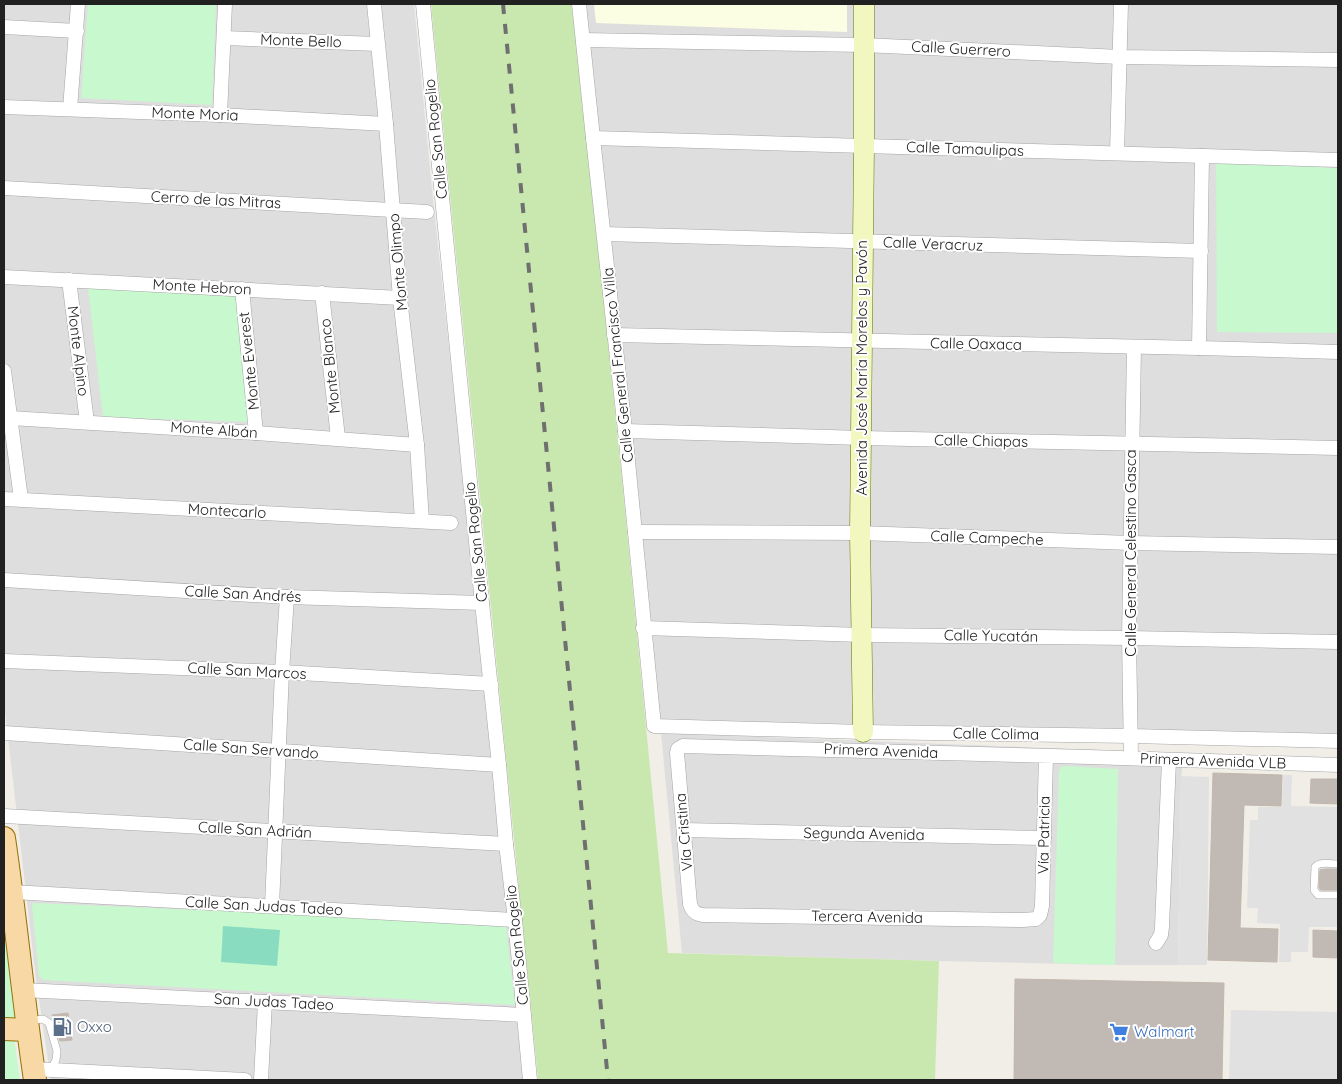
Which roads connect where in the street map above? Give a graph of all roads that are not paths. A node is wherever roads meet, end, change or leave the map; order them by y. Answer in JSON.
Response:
{"nodes":[{"id":1,"x":78,"y":4,"type":"edge"},
{"id":2,"x":225,"y":4,"type":"edge"},
{"id":3,"x":374,"y":4,"type":"edge"},
{"id":4,"x":423,"y":4,"type":"edge"},
{"id":5,"x":580,"y":4,"type":"edge"},
{"id":6,"x":864,"y":4,"type":"edge"},
{"id":7,"x":1121,"y":4,"type":"edge"},
{"id":8,"x":4,"y":27,"type":"edge"},
{"id":9,"x":77,"y":31,"type":"junction"},
{"id":10,"x":224,"y":38,"type":"junction"},
{"id":11,"x":583,"y":40,"type":"junction"},
{"id":12,"x":377,"y":44,"type":"junction"},
{"id":13,"x":864,"y":45,"type":"junction"},
{"id":14,"x":1120,"y":56,"type":"junction"},
{"id":15,"x":1338,"y":60,"type":"edge"},
{"id":16,"x":4,"y":107,"type":"edge"},
{"id":17,"x":70,"y":109,"type":"junction"},
{"id":18,"x":220,"y":115,"type":"junction"},
{"id":19,"x":386,"y":124,"type":"junction"},
{"id":20,"x":593,"y":138,"type":"junction"},
{"id":21,"x":864,"y":146,"type":"junction"},
{"id":22,"x":1117,"y":154,"type":"junction"},
{"id":23,"x":1202,"y":156,"type":"junction"},
{"id":24,"x":1338,"y":160,"type":"edge"},
{"id":25,"x":4,"y":188,"type":"edge"},
{"id":26,"x":394,"y":210,"type":"junction"},
{"id":27,"x":427,"y":212,"type":"dead end"},
{"id":28,"x":604,"y":234,"type":"junction"},
{"id":29,"x":862,"y":242,"type":"junction"},
{"id":30,"x":1201,"y":251,"type":"junction"},
{"id":31,"x":4,"y":277,"type":"edge"},
{"id":32,"x":69,"y":280,"type":"junction"},
{"id":33,"x":242,"y":289,"type":"junction"},
{"id":34,"x":322,"y":293,"type":"junction"},
{"id":35,"x":400,"y":298,"type":"junction"},
{"id":36,"x":614,"y":335,"type":"junction"},
{"id":37,"x":862,"y":341,"type":"junction"},
{"id":38,"x":1134,"y":347,"type":"junction"},
{"id":39,"x":1199,"y":348,"type":"junction"},
{"id":40,"x":1338,"y":352,"type":"edge"},
{"id":41,"x":4,"y":371,"type":"edge"},
{"id":42,"x":10,"y":418,"type":"junction"},
{"id":43,"x":87,"y":422,"type":"junction"},
{"id":44,"x":625,"y":431,"type":"junction"},
{"id":45,"x":256,"y":433,"type":"junction"},
{"id":46,"x":338,"y":438,"type":"junction"},
{"id":47,"x":862,"y":438,"type":"junction"},
{"id":48,"x":1132,"y":444,"type":"junction"},
{"id":49,"x":417,"y":445,"type":"junction"},
{"id":50,"x":1338,"y":448,"type":"edge"},
{"id":51,"x":4,"y":499,"type":"edge"},
{"id":52,"x":21,"y":499,"type":"junction"},
{"id":53,"x":422,"y":521,"type":"junction"},
{"id":54,"x":451,"y":523,"type":"dead end"},
{"id":55,"x":635,"y":532,"type":"junction"},
{"id":56,"x":860,"y":533,"type":"junction"},
{"id":57,"x":1130,"y":543,"type":"junction"},
{"id":58,"x":1338,"y":547,"type":"edge"},
{"id":59,"x":4,"y":580,"type":"edge"},
{"id":60,"x":287,"y":597,"type":"junction"},
{"id":61,"x":482,"y":604,"type":"junction"},
{"id":62,"x":643,"y":628,"type":"junction"},
{"id":63,"x":862,"y":635,"type":"junction"},
{"id":64,"x":1129,"y":638,"type":"junction"},
{"id":65,"x":1338,"y":642,"type":"edge"},
{"id":66,"x":4,"y":661,"type":"edge"},
{"id":67,"x":282,"y":672,"type":"junction"},
{"id":68,"x":491,"y":684,"type":"junction"},
{"id":69,"x":654,"y":726,"type":"joint"},
{"id":70,"x":863,"y":732,"type":"junction"},
{"id":71,"x":4,"y":733,"type":"edge"},
{"id":72,"x":1131,"y":736,"type":"junction"},
{"id":73,"x":1338,"y":741,"type":"edge"},
{"id":74,"x":279,"y":751,"type":"junction"},
{"id":75,"x":677,"y":753,"type":"joint"},
{"id":76,"x":1046,"y":756,"type":"junction"},
{"id":77,"x":1089,"y":757,"type":"joint"},
{"id":78,"x":1131,"y":758,"type":"junction"},
{"id":79,"x":1168,"y":760,"type":"junction"},
{"id":80,"x":499,"y":764,"type":"junction"},
{"id":81,"x":1338,"y":765,"type":"edge"},
{"id":82,"x":4,"y":816,"type":"edge"},
{"id":83,"x":684,"y":830,"type":"junction"},
{"id":84,"x":275,"y":832,"type":"junction"},
{"id":85,"x":4,"y":838,"type":"edge"},
{"id":86,"x":1044,"y":838,"type":"junction"},
{"id":87,"x":506,"y":844,"type":"junction"},
{"id":88,"x":1338,"y":864,"type":"edge"},
{"id":89,"x":12,"y":892,"type":"junction"},
{"id":90,"x":1338,"y":895,"type":"edge"},
{"id":91,"x":272,"y":906,"type":"junction"},
{"id":92,"x":692,"y":911,"type":"joint"},
{"id":93,"x":1040,"y":914,"type":"joint"},
{"id":94,"x":516,"y":920,"type":"junction"},
{"id":95,"x":1156,"y":943,"type":"dead end"},
{"id":96,"x":24,"y":990,"type":"junction"},
{"id":97,"x":266,"y":1002,"type":"junction"},
{"id":98,"x":524,"y":1015,"type":"junction"},
{"id":99,"x":27,"y":1026,"type":"junction"},
{"id":100,"x":4,"y":1029,"type":"edge"},
{"id":101,"x":40,"y":1073,"type":"edge"},
{"id":102,"x":244,"y":1080,"type":"edge"},
{"id":103,"x":262,"y":1080,"type":"edge"},
{"id":104,"x":530,"y":1080,"type":"edge"}],
"edges":[{"from":1,"to":9,"type":"street"},
{"from":2,"to":10,"type":"street"},
{"from":3,"to":12,"type":"street","name":"Monte Olimpo"},
{"from":4,"to":61,"type":"street","name":"Calle San Rogelio"},
{"from":5,"to":11,"type":"street","name":"Calle General Francisco Villa"},
{"from":6,"to":13,"type":"street","name":"Avenida José María Morelos y Pavón"},
{"from":7,"to":14,"type":"street"},
{"from":8,"to":9,"type":"street"},
{"from":9,"to":17,"type":"street"},
{"from":10,"to":12,"type":"street","name":"Monte Bello"},
{"from":10,"to":18,"type":"street"},
{"from":11,"to":13,"type":"street","name":"Calle Guerrero"},
{"from":11,"to":20,"type":"street","name":"Calle General Francisco Villa"},
{"from":12,"to":19,"type":"street","name":"Monte Olimpo"},
{"from":13,"to":14,"type":"street","name":"Calle Guerrero"},
{"from":13,"to":21,"type":"street","name":"Avenida José María Morelos y Pavón"},
{"from":14,"to":15,"type":"street","name":"Calle Guerrero"},
{"from":14,"to":22,"type":"street"},
{"from":16,"to":17,"type":"street","name":"Monte Moria"},
{"from":17,"to":18,"type":"street","name":"Monte Moria"},
{"from":18,"to":19,"type":"street","name":"Monte Moria"},
{"from":19,"to":26,"type":"street","name":"Monte Olimpo"},
{"from":20,"to":21,"type":"street","name":"Calle Tamaulipas"},
{"from":20,"to":28,"type":"street","name":"Calle General Francisco Villa"},
{"from":21,"to":22,"type":"street","name":"Calle Tamaulipas"},
{"from":21,"to":29,"type":"street","name":"Avenida José María Morelos y Pavón"},
{"from":22,"to":23,"type":"street","name":"Calle Tamaulipas"},
{"from":23,"to":24,"type":"street","name":"Calle Tamaulipas"},
{"from":23,"to":30,"type":"street"},
{"from":25,"to":26,"type":"street","name":"Cerro de las Mitras"},
{"from":26,"to":27,"type":"street","name":"Cerro de las Mitras"},
{"from":26,"to":35,"type":"street","name":"Monte Olimpo"},
{"from":28,"to":29,"type":"street","name":"Calle Veracruz"},
{"from":28,"to":36,"type":"street","name":"Calle General Francisco Villa"},
{"from":29,"to":30,"type":"street","name":"Calle Veracruz"},
{"from":29,"to":37,"type":"street","name":"Avenida José María Morelos y Pavón"},
{"from":30,"to":39,"type":"street"},
{"from":31,"to":32,"type":"street","name":"Monte Hebron"},
{"from":32,"to":33,"type":"street","name":"Monte Hebron"},
{"from":32,"to":43,"type":"street","name":"Monte Alpino"},
{"from":33,"to":34,"type":"street","name":"Monte Hebron"},
{"from":33,"to":45,"type":"street","name":"Monte Everest"},
{"from":34,"to":35,"type":"street","name":"Monte Hebron"},
{"from":34,"to":46,"type":"street","name":"Monte Blanco"},
{"from":35,"to":49,"type":"street","name":"Monte Olimpo"},
{"from":36,"to":37,"type":"street","name":"Calle Oaxaca"},
{"from":36,"to":44,"type":"street","name":"Calle General Francisco Villa"},
{"from":37,"to":38,"type":"street","name":"Calle Oaxaca"},
{"from":37,"to":47,"type":"street","name":"Avenida José María Morelos y Pavón"},
{"from":38,"to":39,"type":"street","name":"Calle Oaxaca"},
{"from":38,"to":48,"type":"street","name":"Calle General Celestino Gasca"},
{"from":39,"to":40,"type":"street","name":"Calle Oaxaca"},
{"from":41,"to":42,"type":"street"},
{"from":42,"to":43,"type":"street","name":"Monte Albán"},
{"from":42,"to":52,"type":"street"},
{"from":43,"to":45,"type":"street","name":"Monte Albán"},
{"from":44,"to":47,"type":"street","name":"Calle Chiapas"},
{"from":44,"to":55,"type":"street","name":"Calle General Francisco Villa"},
{"from":45,"to":46,"type":"street","name":"Monte Albán"},
{"from":46,"to":49,"type":"street","name":"Monte Albán"},
{"from":47,"to":48,"type":"street","name":"Calle Chiapas"},
{"from":47,"to":56,"type":"street","name":"Avenida José María Morelos y Pavón"},
{"from":48,"to":50,"type":"street","name":"Calle Chiapas"},
{"from":48,"to":57,"type":"street","name":"Calle General Celestino Gasca"},
{"from":49,"to":53,"type":"street","name":"Monte Olimpo"},
{"from":51,"to":52,"type":"street","name":"Montecarlo"},
{"from":52,"to":53,"type":"street","name":"Montecarlo"},
{"from":53,"to":54,"type":"street","name":"Montecarlo"},
{"from":55,"to":56,"type":"street","name":"Calle Campeche"},
{"from":55,"to":62,"type":"street","name":"Calle General Francisco Villa"},
{"from":56,"to":57,"type":"street","name":"Calle Campeche"},
{"from":56,"to":63,"type":"street","name":"Avenida José María Morelos y Pavón"},
{"from":57,"to":58,"type":"street","name":"Calle Campeche"},
{"from":57,"to":64,"type":"street","name":"Calle General Celestino Gasca"},
{"from":59,"to":60,"type":"street","name":"Calle San Andrés"},
{"from":60,"to":61,"type":"street","name":"Calle San Andrés"},
{"from":60,"to":67,"type":"street"},
{"from":61,"to":68,"type":"street","name":"Calle San Rogelio"},
{"from":62,"to":63,"type":"street","name":"Calle Yucatán"},
{"from":62,"to":69,"type":"street","name":"Calle General Francisco Villa"},
{"from":63,"to":64,"type":"street","name":"Calle Yucatán"},
{"from":63,"to":70,"type":"street","name":"Avenida José María Morelos y Pavón"},
{"from":64,"to":65,"type":"street","name":"Calle Yucatán"},
{"from":64,"to":72,"type":"street","name":"Calle General Celestino Gasca"},
{"from":66,"to":67,"type":"street","name":"Calle San Marcos"},
{"from":67,"to":68,"type":"street","name":"Calle San Marcos"},
{"from":67,"to":74,"type":"street"},
{"from":68,"to":80,"type":"street","name":"Calle San Rogelio"},
{"from":69,"to":70,"type":"street","name":"Calle Colima"},
{"from":70,"to":72,"type":"street","name":"Calle Colima"},
{"from":71,"to":74,"type":"street","name":"Calle San Servando"},
{"from":72,"to":73,"type":"street","name":"Calle Colima"},
{"from":72,"to":78,"type":"street","name":"Calle General Celestino Gasca"},
{"from":74,"to":80,"type":"street","name":"Calle San Servando"},
{"from":74,"to":84,"type":"street"},
{"from":75,"to":76,"type":"street","name":"Primera Avenida"},
{"from":75,"to":83,"type":"street","name":"Vía Cristina"},
{"from":76,"to":77,"type":"street","name":"Primera Avenida"},
{"from":76,"to":86,"type":"street","name":"Vía Patricia"},
{"from":77,"to":78,"type":"street","name":"Primera Avenida VLB"},
{"from":78,"to":79,"type":"street","name":"Primera Avenida VLB"},
{"from":79,"to":81,"type":"street","name":"Primera Avenida VLB"},
{"from":79,"to":95,"type":"street"},
{"from":80,"to":87,"type":"street","name":"Calle San Rogelio"},
{"from":82,"to":84,"type":"street","name":"Calle San Adrián"},
{"from":83,"to":86,"type":"street","name":"Segunda Avenida"},
{"from":83,"to":92,"type":"street","name":"Vía Cristina"},
{"from":84,"to":87,"type":"street","name":"Calle San Adrián"},
{"from":84,"to":91,"type":"street"},
{"from":85,"to":89,"type":"main road"},
{"from":86,"to":93,"type":"street","name":"Vía Patricia"},
{"from":87,"to":94,"type":"street","name":"Calle San Rogelio"},
{"from":88,"to":90,"type":"lane"},
{"from":89,"to":91,"type":"street","name":"Calle San Judas Tadeo"},
{"from":89,"to":96,"type":"main road"},
{"from":91,"to":94,"type":"street","name":"Calle San Judas Tadeo"},
{"from":92,"to":93,"type":"street","name":"Tercera Avenida"},
{"from":94,"to":98,"type":"street","name":"Calle San Rogelio"},
{"from":96,"to":97,"type":"street","name":"San Judas Tadeo"},
{"from":96,"to":99,"type":"main road"},
{"from":97,"to":98,"type":"street","name":"San Judas Tadeo"},
{"from":97,"to":103,"type":"street"},
{"from":98,"to":104,"type":"street","name":"Calle San Rogelio"},
{"from":99,"to":100,"type":"main road"},
{"from":99,"to":101,"type":"main road"},
{"from":101,"to":102,"type":"street"}]}
